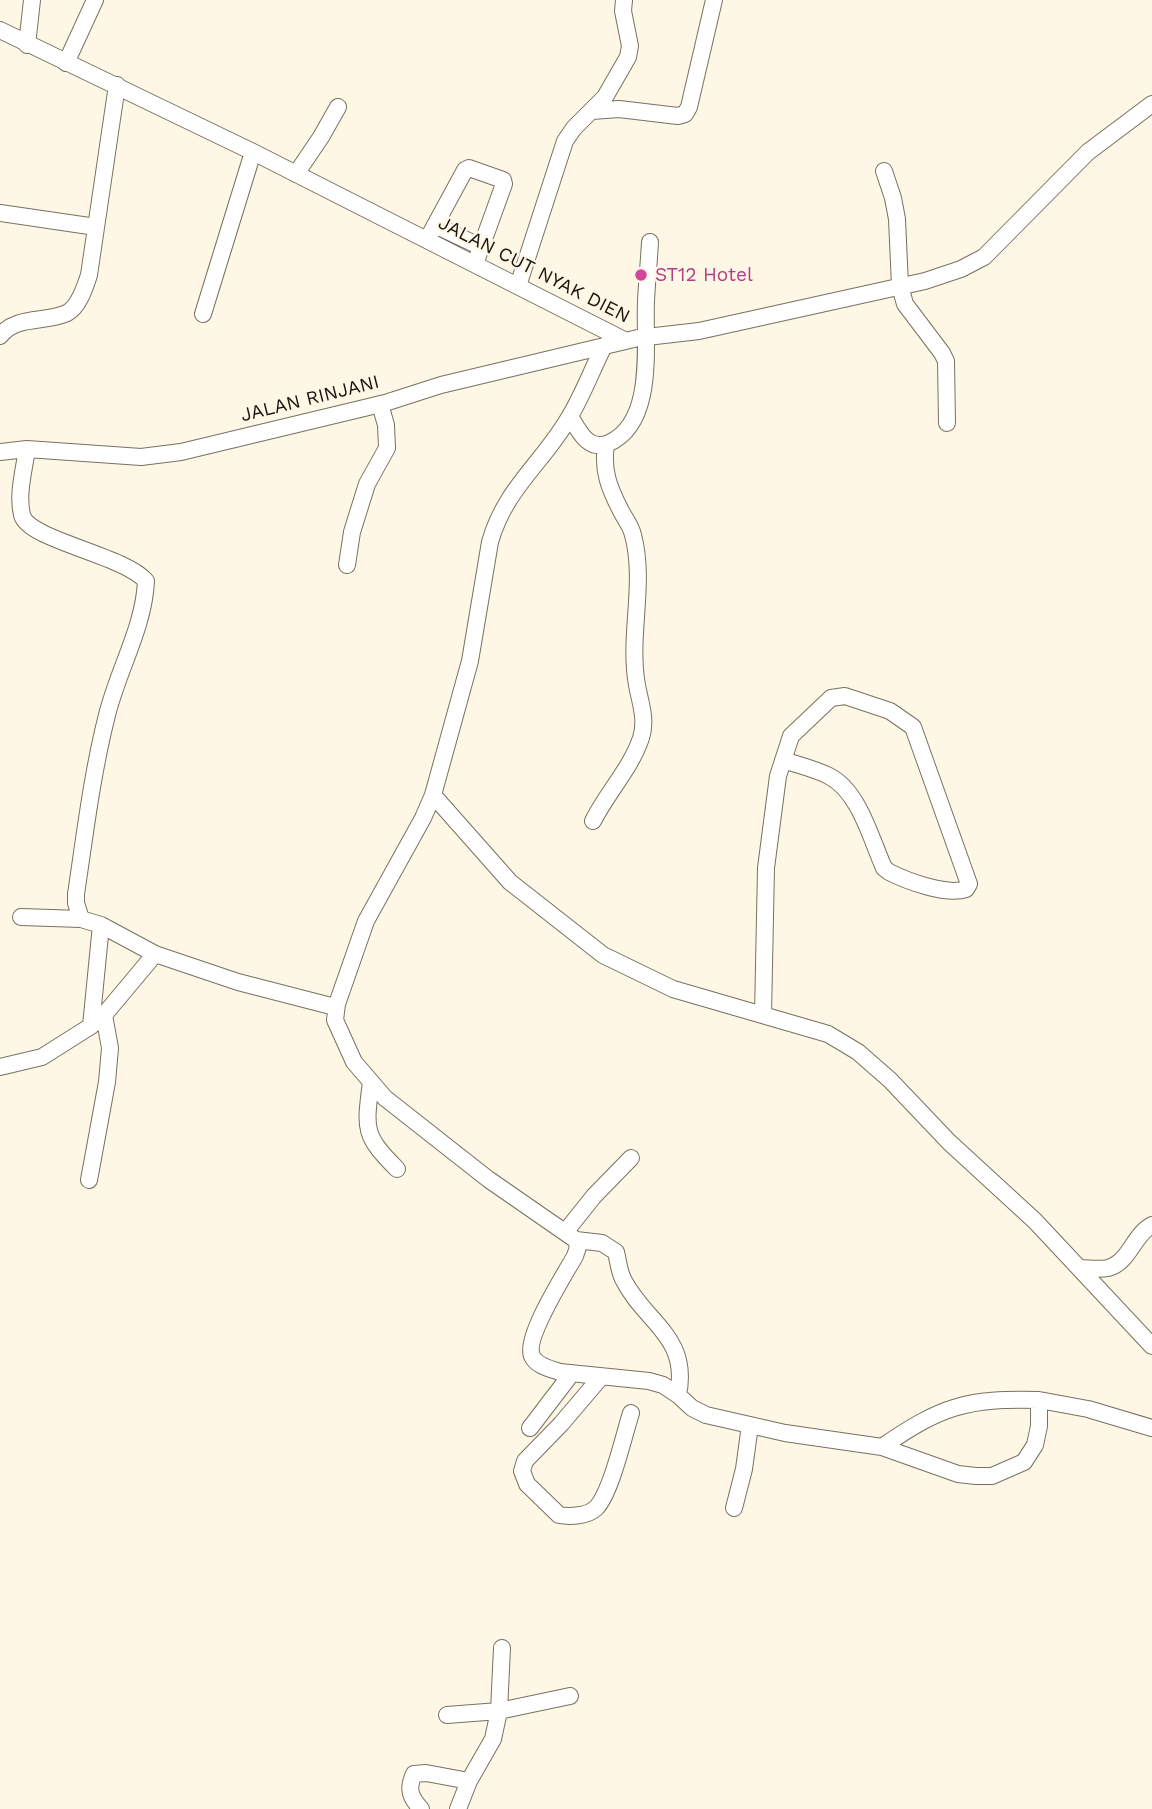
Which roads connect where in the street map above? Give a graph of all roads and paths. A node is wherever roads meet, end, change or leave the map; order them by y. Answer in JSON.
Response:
{"nodes":[{"id":1,"x":32,"y":0,"type":"edge"},
{"id":2,"x":95,"y":0,"type":"edge"},
{"id":3,"x":624,"y":0,"type":"edge"},
{"id":4,"x":714,"y":0,"type":"edge"},
{"id":5,"x":0,"y":30,"type":"edge"},
{"id":6,"x":27,"y":45,"type":"junction"},
{"id":7,"x":66,"y":63,"type":"junction"},
{"id":8,"x":117,"y":85,"type":"junction"},
{"id":9,"x":1152,"y":104,"type":"edge"},
{"id":10,"x":338,"y":107,"type":"dead end"},
{"id":11,"x":592,"y":111,"type":"junction"},
{"id":12,"x":253,"y":152,"type":"junction"},
{"id":13,"x":884,"y":171,"type":"dead end"},
{"id":14,"x":296,"y":174,"type":"junction"},
{"id":15,"x":0,"y":213,"type":"edge"},
{"id":16,"x":435,"y":225,"type":"junction"},
{"id":17,"x":96,"y":228,"type":"junction"},
{"id":18,"x":427,"y":240,"type":"junction"},
{"id":19,"x":650,"y":242,"type":"dead end"},
{"id":20,"x":481,"y":247,"type":"junction"},
{"id":21,"x":475,"y":264,"type":"junction"},
{"id":22,"x":518,"y":286,"type":"junction"},
{"id":23,"x":900,"y":286,"type":"junction"},
{"id":24,"x":203,"y":314,"type":"dead end"},
{"id":25,"x":0,"y":336,"type":"edge"},
{"id":26,"x":647,"y":337,"type":"junction"},
{"id":27,"x":626,"y":341,"type":"junction"},
{"id":28,"x":603,"y":348,"type":"junction"},
{"id":29,"x":380,"y":404,"type":"junction"},
{"id":30,"x":570,"y":416,"type":"junction"},
{"id":31,"x":947,"y":423,"type":"dead end"},
{"id":32,"x":606,"y":445,"type":"junction"},
{"id":33,"x":27,"y":449,"type":"junction"},
{"id":34,"x":0,"y":452,"type":"edge"},
{"id":35,"x":346,"y":565,"type":"dead end"},
{"id":36,"x":783,"y":760,"type":"junction"},
{"id":37,"x":433,"y":795,"type":"junction"},
{"id":38,"x":593,"y":821,"type":"dead end"},
{"id":39,"x":21,"y":917,"type":"dead end"},
{"id":40,"x":81,"y":919,"type":"junction"},
{"id":41,"x":101,"y":925,"type":"junction"},
{"id":42,"x":155,"y":954,"type":"junction"},
{"id":43,"x":337,"y":1004,"type":"junction"},
{"id":44,"x":763,"y":1015,"type":"junction"},
{"id":45,"x":98,"y":1021,"type":"junction"},
{"id":46,"x":0,"y":1067,"type":"edge"},
{"id":47,"x":371,"y":1082,"type":"junction"},
{"id":48,"x":631,"y":1158,"type":"dead end"},
{"id":49,"x":397,"y":1170,"type":"dead end"},
{"id":50,"x":89,"y":1180,"type":"dead end"},
{"id":51,"x":1152,"y":1225,"type":"edge"},
{"id":52,"x":571,"y":1236,"type":"junction"},
{"id":53,"x":1079,"y":1268,"type":"junction"},
{"id":54,"x":1152,"y":1346,"type":"edge"},
{"id":55,"x":572,"y":1373,"type":"junction"},
{"id":56,"x":601,"y":1377,"type":"junction"},
{"id":57,"x":678,"y":1395,"type":"junction"},
{"id":58,"x":1039,"y":1400,"type":"junction"},
{"id":59,"x":631,"y":1413,"type":"dead end"},
{"id":60,"x":750,"y":1424,"type":"junction"},
{"id":61,"x":530,"y":1428,"type":"dead end"},
{"id":62,"x":1152,"y":1428,"type":"edge"},
{"id":63,"x":882,"y":1447,"type":"junction"},
{"id":64,"x":734,"y":1508,"type":"dead end"},
{"id":65,"x":502,"y":1648,"type":"dead end"},
{"id":66,"x":570,"y":1696,"type":"dead end"},
{"id":67,"x":499,"y":1711,"type":"junction"},
{"id":68,"x":447,"y":1715,"type":"dead end"},
{"id":69,"x":468,"y":1781,"type":"junction"},
{"id":70,"x":421,"y":1809,"type":"edge"},
{"id":71,"x":458,"y":1809,"type":"edge"}],
"edges":[{"from":1,"to":6,"type":"street"},
{"from":2,"to":7,"type":"street"},
{"from":3,"to":11,"type":"street"},
{"from":4,"to":11,"type":"street"},
{"from":5,"to":6,"type":"street","name":"JALAN CUT NYAK DIEN"},
{"from":6,"to":7,"type":"street","name":"JALAN CUT NYAK DIEN"},
{"from":7,"to":8,"type":"street","name":"JALAN CUT NYAK DIEN"},
{"from":8,"to":12,"type":"street","name":"JALAN CUT NYAK DIEN"},
{"from":8,"to":17,"type":"street"},
{"from":9,"to":23,"type":"street","name":"JALAN CUT NYAK DIEN"},
{"from":10,"to":14,"type":"street"},
{"from":11,"to":22,"type":"street"},
{"from":12,"to":14,"type":"street","name":"JALAN CUT NYAK DIEN"},
{"from":12,"to":24,"type":"street"},
{"from":13,"to":23,"type":"street"},
{"from":14,"to":18,"type":"street","name":"JALAN CUT NYAK DIEN"},
{"from":15,"to":17,"type":"street"},
{"from":16,"to":18,"type":"street"},
{"from":16,"to":20,"type":"street"},
{"from":16,"to":20,"type":"street"},
{"from":17,"to":25,"type":"street"},
{"from":18,"to":21,"type":"street","name":"JALAN CUT NYAK DIEN"},
{"from":19,"to":26,"type":"street"},
{"from":20,"to":21,"type":"street"},
{"from":21,"to":22,"type":"street","name":"JALAN CUT NYAK DIEN"},
{"from":22,"to":27,"type":"street","name":"JALAN CUT NYAK DIEN"},
{"from":23,"to":26,"type":"street","name":"JALAN CUT NYAK DIEN"},
{"from":23,"to":31,"type":"street"},
{"from":26,"to":27,"type":"street","name":"JALAN CUT NYAK DIEN"},
{"from":26,"to":32,"type":"street"},
{"from":27,"to":28,"type":"street","name":"JALAN RINJANI"},
{"from":28,"to":29,"type":"street","name":"JALAN RINJANI"},
{"from":28,"to":30,"type":"street"},
{"from":29,"to":33,"type":"street","name":"JALAN RINJANI"},
{"from":29,"to":35,"type":"street"},
{"from":30,"to":32,"type":"street"},
{"from":30,"to":37,"type":"street"},
{"from":32,"to":38,"type":"street"},
{"from":33,"to":34,"type":"street","name":"JALAN RINJANI"},
{"from":33,"to":40,"type":"street"},
{"from":36,"to":36,"type":"street"},
{"from":36,"to":44,"type":"street"},
{"from":37,"to":43,"type":"street"},
{"from":37,"to":44,"type":"street"},
{"from":39,"to":40,"type":"street"},
{"from":40,"to":41,"type":"street"},
{"from":41,"to":42,"type":"street"},
{"from":41,"to":45,"type":"street"},
{"from":42,"to":43,"type":"street"},
{"from":42,"to":45,"type":"street"},
{"from":43,"to":47,"type":"street"},
{"from":44,"to":53,"type":"street"},
{"from":45,"to":46,"type":"street"},
{"from":45,"to":50,"type":"street"},
{"from":47,"to":49,"type":"street"},
{"from":47,"to":52,"type":"street"},
{"from":48,"to":52,"type":"street"},
{"from":51,"to":53,"type":"street"},
{"from":52,"to":55,"type":"street"},
{"from":52,"to":57,"type":"street"},
{"from":53,"to":54,"type":"street"},
{"from":55,"to":56,"type":"street"},
{"from":55,"to":61,"type":"street"},
{"from":56,"to":57,"type":"street"},
{"from":56,"to":59,"type":"street"},
{"from":57,"to":60,"type":"street"},
{"from":58,"to":62,"type":"street"},
{"from":58,"to":63,"type":"street"},
{"from":58,"to":63,"type":"street"},
{"from":60,"to":63,"type":"street"},
{"from":60,"to":64,"type":"street"},
{"from":65,"to":67,"type":"street"},
{"from":66,"to":67,"type":"street"},
{"from":67,"to":68,"type":"street"},
{"from":67,"to":69,"type":"street"},
{"from":69,"to":70,"type":"street"},
{"from":69,"to":71,"type":"street"}]}
